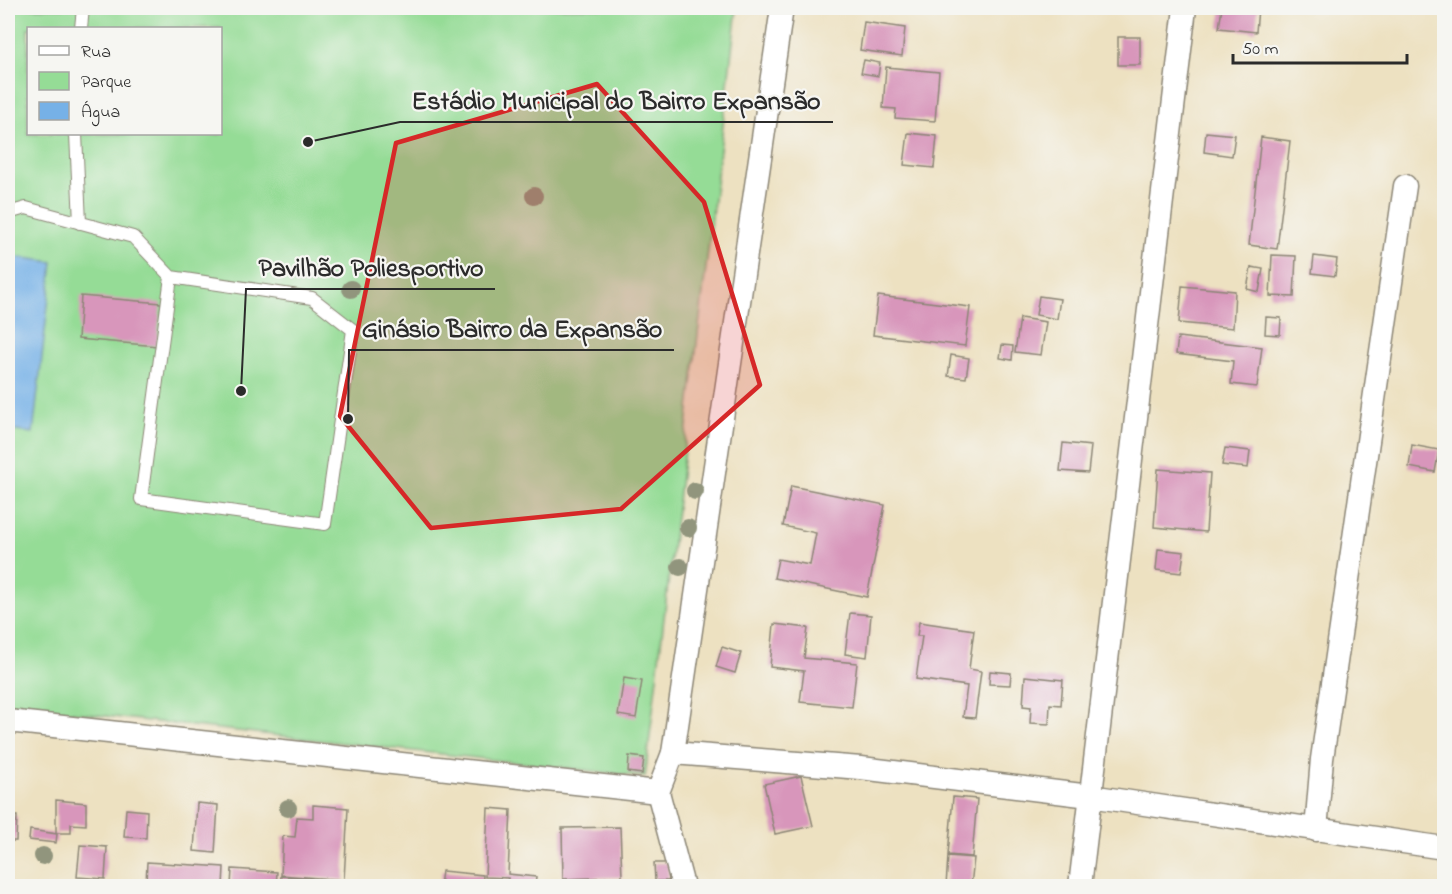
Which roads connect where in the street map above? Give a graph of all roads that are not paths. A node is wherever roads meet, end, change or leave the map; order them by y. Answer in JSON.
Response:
{"nodes":[{"id":1,"x":83,"y":8,"type":"edge"},
{"id":2,"x":782,"y":8,"type":"edge"},
{"id":3,"x":1185,"y":8,"type":"edge"},
{"id":4,"x":81,"y":27,"type":"edge"},
{"id":5,"x":76,"y":135,"type":"edge"},
{"id":6,"x":1405,"y":186,"type":"dead end"},
{"id":7,"x":8,"y":213,"type":"edge"},
{"id":8,"x":80,"y":223,"type":"junction"},
{"id":9,"x":171,"y":277,"type":"junction"},
{"id":10,"x":8,"y":721,"type":"edge"},
{"id":11,"x":673,"y":753,"type":"junction"},
{"id":12,"x":658,"y":792,"type":"junction"},
{"id":13,"x":1090,"y":795,"type":"junction"},
{"id":14,"x":1316,"y":830,"type":"junction"},
{"id":15,"x":1444,"y":848,"type":"edge"},
{"id":16,"x":683,"y":886,"type":"edge"},
{"id":17,"x":1080,"y":886,"type":"edge"}],
"edges":[{"from":1,"to":4,"type":"lane"},
{"from":2,"to":11,"type":"street"},
{"from":3,"to":13,"type":"street"},
{"from":5,"to":8,"type":"lane"},
{"from":6,"to":14,"type":"street"},
{"from":7,"to":8,"type":"lane"},
{"from":8,"to":9,"type":"lane"},
{"from":9,"to":9,"type":"lane"},
{"from":10,"to":12,"type":"street"},
{"from":11,"to":12,"type":"street"},
{"from":11,"to":13,"type":"street"},
{"from":12,"to":16,"type":"street"},
{"from":13,"to":14,"type":"street"},
{"from":13,"to":17,"type":"street"},
{"from":14,"to":15,"type":"street"}]}
